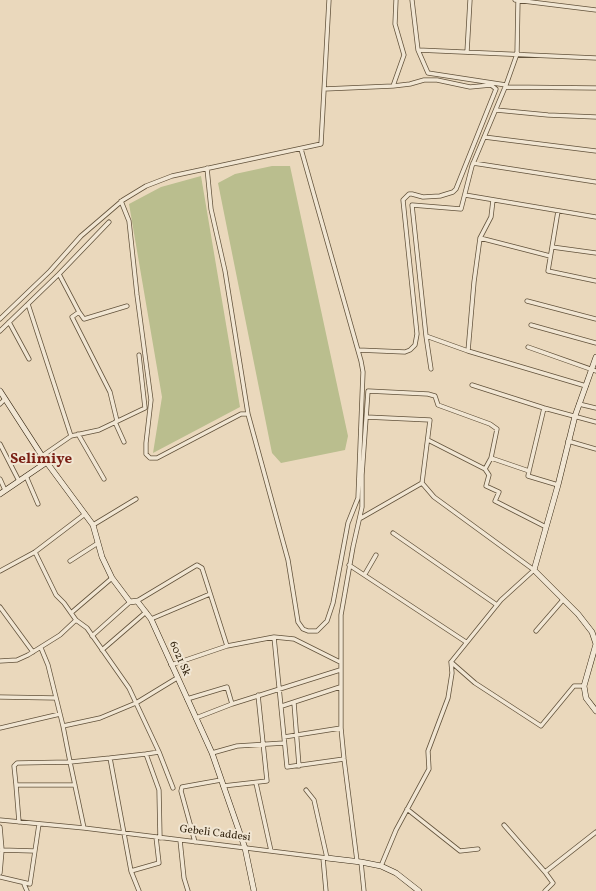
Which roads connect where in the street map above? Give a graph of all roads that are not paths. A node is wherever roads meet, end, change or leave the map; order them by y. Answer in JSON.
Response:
{"nodes":[{"id":1,"x":329,"y":0,"type":"edge"},
{"id":2,"x":396,"y":0,"type":"edge"},
{"id":3,"x":412,"y":0,"type":"edge"},
{"id":4,"x":470,"y":0,"type":"edge"},
{"id":5,"x":517,"y":0,"type":"edge"},
{"id":6,"x":596,"y":10,"type":"edge"},
{"id":7,"x":418,"y":50,"type":"junction"},
{"id":8,"x":467,"y":52,"type":"junction"},
{"id":9,"x":517,"y":54,"type":"junction"},
{"id":10,"x":596,"y":58,"type":"edge"},
{"id":11,"x":393,"y":86,"type":"junction"},
{"id":12,"x":506,"y":86,"type":"junction"},
{"id":13,"x":596,"y":88,"type":"edge"},
{"id":14,"x":324,"y":89,"type":"junction"},
{"id":15,"x":496,"y":110,"type":"junction"},
{"id":16,"x":596,"y":117,"type":"edge"},
{"id":17,"x":484,"y":137,"type":"junction"},
{"id":18,"x":300,"y":149,"type":"junction"},
{"id":19,"x":596,"y":151,"type":"edge"},
{"id":20,"x":473,"y":163,"type":"junction"},
{"id":21,"x":207,"y":168,"type":"junction"},
{"id":22,"x":596,"y":182,"type":"edge"},
{"id":23,"x":465,"y":195,"type":"junction"},
{"id":24,"x":493,"y":200,"type":"junction"},
{"id":25,"x":121,"y":201,"type":"junction"},
{"id":26,"x":558,"y":211,"type":"junction"},
{"id":27,"x":596,"y":218,"type":"edge"},
{"id":28,"x":109,"y":222,"type":"dead end"},
{"id":29,"x":480,"y":238,"type":"junction"},
{"id":30,"x":552,"y":246,"type":"junction"},
{"id":31,"x":596,"y":253,"type":"edge"},
{"id":32,"x":550,"y":256,"type":"junction"},
{"id":33,"x":59,"y":274,"type":"junction"},
{"id":34,"x":596,"y":281,"type":"edge"},
{"id":35,"x":527,"y":301,"type":"dead end"},
{"id":36,"x":28,"y":304,"type":"junction"},
{"id":37,"x":127,"y":306,"type":"dead end"},
{"id":38,"x":79,"y":312,"type":"junction"},
{"id":39,"x":0,"y":319,"type":"edge"},
{"id":40,"x":596,"y":319,"type":"edge"},
{"id":41,"x":9,"y":322,"type":"junction"},
{"id":42,"x":531,"y":325,"type":"dead end"},
{"id":43,"x":0,"y":331,"type":"edge"},
{"id":44,"x":426,"y":336,"type":"junction"},
{"id":45,"x":596,"y":343,"type":"edge"},
{"id":46,"x":528,"y":347,"type":"dead end"},
{"id":47,"x":358,"y":350,"type":"junction"},
{"id":48,"x":468,"y":350,"type":"junction"},
{"id":49,"x":139,"y":355,"type":"dead end"},
{"id":50,"x":596,"y":357,"type":"edge"},
{"id":51,"x":29,"y":359,"type":"dead end"},
{"id":52,"x":430,"y":369,"type":"dead end"},
{"id":53,"x":594,"y":371,"type":"edge"},
{"id":54,"x":472,"y":385,"type":"dead end"},
{"id":55,"x":586,"y":386,"type":"junction"},
{"id":56,"x":0,"y":391,"type":"edge"},
{"id":57,"x":5,"y":399,"type":"junction"},
{"id":58,"x":0,"y":404,"type":"edge"},
{"id":59,"x":580,"y":404,"type":"junction"},
{"id":60,"x":544,"y":408,"type":"junction"},
{"id":61,"x":596,"y":408,"type":"edge"},
{"id":62,"x":248,"y":414,"type":"junction"},
{"id":63,"x":575,"y":416,"type":"junction"},
{"id":64,"x":366,"y":417,"type":"junction"},
{"id":65,"x":116,"y":421,"type":"junction"},
{"id":66,"x":596,"y":422,"type":"edge"},
{"id":67,"x":78,"y":434,"type":"junction"},
{"id":68,"x":71,"y":436,"type":"junction"},
{"id":69,"x":428,"y":440,"type":"junction"},
{"id":70,"x":568,"y":441,"type":"junction"},
{"id":71,"x":124,"y":442,"type":"dead end"},
{"id":72,"x":0,"y":444,"type":"edge"},
{"id":73,"x":596,"y":449,"type":"edge"},
{"id":74,"x":42,"y":456,"type":"junction"},
{"id":75,"x":490,"y":458,"type":"junction"},
{"id":76,"x":47,"y":462,"type":"junction"},
{"id":77,"x":485,"y":469,"type":"junction"},
{"id":78,"x":529,"y":471,"type":"junction"},
{"id":79,"x":26,"y":476,"type":"junction"},
{"id":80,"x":0,"y":479,"type":"edge"},
{"id":81,"x":104,"y":479,"type":"dead end"},
{"id":82,"x":19,"y":481,"type":"junction"},
{"id":83,"x":422,"y":483,"type":"junction"},
{"id":84,"x":558,"y":485,"type":"junction"},
{"id":85,"x":5,"y":490,"type":"junction"},
{"id":86,"x":0,"y":494,"type":"edge"},
{"id":87,"x":136,"y":500,"type":"dead end"},
{"id":88,"x":38,"y":504,"type":"dead end"},
{"id":89,"x":84,"y":514,"type":"junction"},
{"id":90,"x":361,"y":518,"type":"junction"},
{"id":91,"x":93,"y":525,"type":"junction"},
{"id":92,"x":546,"y":527,"type":"junction"},
{"id":93,"x":393,"y":533,"type":"dead end"},
{"id":94,"x":98,"y":543,"type":"junction"},
{"id":95,"x":35,"y":552,"type":"junction"},
{"id":96,"x":376,"y":555,"type":"dead end"},
{"id":97,"x":70,"y":561,"type":"dead end"},
{"id":98,"x":350,"y":565,"type":"junction"},
{"id":99,"x":534,"y":570,"type":"junction"},
{"id":100,"x":0,"y":571,"type":"edge"},
{"id":101,"x":365,"y":574,"type":"junction"},
{"id":102,"x":112,"y":578,"type":"junction"},
{"id":103,"x":210,"y":594,"type":"junction"},
{"id":104,"x":137,"y":601,"type":"junction"},
{"id":105,"x":562,"y":601,"type":"junction"},
{"id":106,"x":130,"y":602,"type":"junction"},
{"id":107,"x":497,"y":605,"type":"junction"},
{"id":108,"x":0,"y":607,"type":"edge"},
{"id":109,"x":146,"y":612,"type":"junction"},
{"id":110,"x":71,"y":613,"type":"junction"},
{"id":111,"x":76,"y":620,"type":"junction"},
{"id":112,"x":151,"y":620,"type":"junction"},
{"id":113,"x":594,"y":630,"type":"edge"},
{"id":114,"x":536,"y":631,"type":"dead end"},
{"id":115,"x":92,"y":636,"type":"junction"},
{"id":116,"x":274,"y":636,"type":"junction"},
{"id":117,"x":466,"y":642,"type":"junction"},
{"id":118,"x":227,"y":646,"type":"junction"},
{"id":119,"x":40,"y":648,"type":"junction"},
{"id":120,"x":102,"y":650,"type":"junction"},
{"id":121,"x":33,"y":652,"type":"junction"},
{"id":122,"x":0,"y":660,"type":"edge"},
{"id":123,"x":340,"y":662,"type":"junction"},
{"id":124,"x":451,"y":662,"type":"junction"},
{"id":125,"x":170,"y":665,"type":"junction"},
{"id":126,"x":340,"y":670,"type":"junction"},
{"id":127,"x":176,"y":678,"type":"junction"},
{"id":128,"x":584,"y":686,"type":"junction"},
{"id":129,"x":340,"y":687,"type":"junction"},
{"id":130,"x":279,"y":689,"type":"junction"},
{"id":131,"x":0,"y":696,"type":"edge"},
{"id":132,"x":258,"y":696,"type":"junction"},
{"id":133,"x":56,"y":698,"type":"junction"},
{"id":134,"x":187,"y":699,"type":"junction"},
{"id":135,"x":136,"y":703,"type":"junction"},
{"id":136,"x":294,"y":703,"type":"junction"},
{"id":137,"x":232,"y":704,"type":"junction"},
{"id":138,"x":282,"y":706,"type":"junction"},
{"id":139,"x":596,"y":711,"type":"edge"},
{"id":140,"x":60,"y":714,"type":"junction"},
{"id":141,"x":196,"y":718,"type":"junction"},
{"id":142,"x":63,"y":726,"type":"junction"},
{"id":143,"x":0,"y":728,"type":"edge"},
{"id":144,"x":341,"y":728,"type":"junction"},
{"id":145,"x":297,"y":735,"type":"junction"},
{"id":146,"x":284,"y":737,"type":"junction"},
{"id":147,"x":284,"y":743,"type":"junction"},
{"id":148,"x":263,"y":745,"type":"junction"},
{"id":149,"x":158,"y":752,"type":"junction"},
{"id":150,"x":212,"y":753,"type":"junction"},
{"id":151,"x":146,"y":754,"type":"junction"},
{"id":152,"x":110,"y":758,"type":"junction"},
{"id":153,"x":344,"y":759,"type":"junction"},
{"id":154,"x":70,"y":762,"type":"junction"},
{"id":155,"x":299,"y":766,"type":"junction"},
{"id":156,"x":221,"y":780,"type":"junction"},
{"id":157,"x":256,"y":783,"type":"junction"},
{"id":158,"x":16,"y":785,"type":"junction"},
{"id":159,"x":75,"y":785,"type":"junction"},
{"id":160,"x":223,"y":786,"type":"junction"},
{"id":161,"x":172,"y":788,"type":"dead end"},
{"id":162,"x":306,"y":790,"type":"dead end"},
{"id":163,"x":407,"y":810,"type":"junction"},
{"id":164,"x":0,"y":820,"type":"edge"},
{"id":165,"x":19,"y":822,"type":"junction"},
{"id":166,"x":39,"y":824,"type":"junction"},
{"id":167,"x":504,"y":825,"type":"dead end"},
{"id":168,"x":0,"y":827,"type":"edge"},
{"id":169,"x":84,"y":828,"type":"junction"},
{"id":170,"x":596,"y":832,"type":"edge"},
{"id":171,"x":124,"y":833,"type":"junction"},
{"id":172,"x":158,"y":838,"type":"junction"},
{"id":173,"x":180,"y":840,"type":"junction"},
{"id":174,"x":195,"y":842,"type":"junction"},
{"id":175,"x":245,"y":848,"type":"junction"},
{"id":176,"x":478,"y":849,"type":"dead end"},
{"id":177,"x":1,"y":850,"type":"edge"},
{"id":178,"x":35,"y":851,"type":"junction"},
{"id":179,"x":271,"y":852,"type":"junction"},
{"id":180,"x":325,"y":858,"type":"junction"},
{"id":181,"x":359,"y":861,"type":"junction"},
{"id":182,"x":381,"y":866,"type":"junction"},
{"id":183,"x":131,"y":871,"type":"junction"},
{"id":184,"x":545,"y":872,"type":"junction"},
{"id":185,"x":0,"y":873,"type":"edge"},
{"id":186,"x":0,"y":877,"type":"edge"},
{"id":187,"x":24,"y":884,"type":"junction"},
{"id":188,"x":27,"y":891,"type":"edge"},
{"id":189,"x":139,"y":891,"type":"edge"},
{"id":190,"x":188,"y":891,"type":"edge"},
{"id":191,"x":254,"y":891,"type":"edge"},
{"id":192,"x":326,"y":891,"type":"edge"},
{"id":193,"x":364,"y":891,"type":"edge"},
{"id":194,"x":419,"y":891,"type":"edge"},
{"id":195,"x":545,"y":891,"type":"edge"}],
"edges":[{"from":1,"to":14,"type":"street"},
{"from":2,"to":11,"type":"street"},
{"from":3,"to":7,"type":"street"},
{"from":4,"to":8,"type":"street"},
{"from":5,"to":6,"type":"street"},
{"from":5,"to":9,"type":"street"},
{"from":7,"to":8,"type":"street"},
{"from":7,"to":12,"type":"street"},
{"from":8,"to":9,"type":"street"},
{"from":9,"to":10,"type":"street"},
{"from":9,"to":12,"type":"street"},
{"from":11,"to":14,"type":"street"},
{"from":11,"to":47,"type":"street"},
{"from":12,"to":13,"type":"street"},
{"from":12,"to":15,"type":"street"},
{"from":14,"to":18,"type":"street"},
{"from":15,"to":16,"type":"street"},
{"from":15,"to":17,"type":"street"},
{"from":17,"to":19,"type":"street"},
{"from":17,"to":20,"type":"street"},
{"from":18,"to":21,"type":"street"},
{"from":18,"to":47,"type":"street"},
{"from":20,"to":22,"type":"street"},
{"from":20,"to":23,"type":"street"},
{"from":21,"to":25,"type":"street"},
{"from":21,"to":62,"type":"street"},
{"from":23,"to":24,"type":"street"},
{"from":23,"to":44,"type":"street"},
{"from":24,"to":26,"type":"street"},
{"from":24,"to":29,"type":"street"},
{"from":25,"to":39,"type":"street"},
{"from":25,"to":62,"type":"street"},
{"from":26,"to":27,"type":"street"},
{"from":26,"to":30,"type":"street"},
{"from":28,"to":33,"type":"street"},
{"from":29,"to":32,"type":"street"},
{"from":29,"to":48,"type":"street"},
{"from":30,"to":31,"type":"street"},
{"from":30,"to":32,"type":"street"},
{"from":32,"to":34,"type":"street"},
{"from":33,"to":36,"type":"street"},
{"from":33,"to":38,"type":"street"},
{"from":35,"to":40,"type":"street"},
{"from":36,"to":41,"type":"street"},
{"from":36,"to":68,"type":"street"},
{"from":37,"to":38,"type":"street"},
{"from":38,"to":65,"type":"street"},
{"from":41,"to":43,"type":"street"},
{"from":41,"to":51,"type":"street"},
{"from":42,"to":45,"type":"street"},
{"from":44,"to":48,"type":"street"},
{"from":44,"to":52,"type":"street"},
{"from":46,"to":53,"type":"street"},
{"from":47,"to":62,"type":"street"},
{"from":48,"to":55,"type":"street"},
{"from":49,"to":65,"type":"street"},
{"from":50,"to":53,"type":"street"},
{"from":53,"to":55,"type":"street"},
{"from":54,"to":60,"type":"street"},
{"from":55,"to":59,"type":"street"},
{"from":56,"to":57,"type":"street"},
{"from":57,"to":58,"type":"street"},
{"from":57,"to":74,"type":"street"},
{"from":59,"to":61,"type":"street"},
{"from":59,"to":63,"type":"street"},
{"from":60,"to":63,"type":"street"},
{"from":60,"to":78,"type":"street"},
{"from":63,"to":66,"type":"street"},
{"from":63,"to":70,"type":"street"},
{"from":64,"to":69,"type":"street"},
{"from":64,"to":75,"type":"street"},
{"from":64,"to":90,"type":"street"},
{"from":65,"to":67,"type":"street"},
{"from":65,"to":71,"type":"street"},
{"from":67,"to":68,"type":"street"},
{"from":67,"to":81,"type":"street"},
{"from":68,"to":74,"type":"street"},
{"from":69,"to":77,"type":"street"},
{"from":69,"to":83,"type":"street"},
{"from":70,"to":73,"type":"street"},
{"from":70,"to":84,"type":"street"},
{"from":72,"to":82,"type":"street"},
{"from":74,"to":76,"type":"street"},
{"from":75,"to":77,"type":"street"},
{"from":75,"to":78,"type":"street"},
{"from":76,"to":79,"type":"street"},
{"from":76,"to":89,"type":"street"},
{"from":77,"to":92,"type":"street"},
{"from":78,"to":84,"type":"street"},
{"from":79,"to":82,"type":"street"},
{"from":79,"to":88,"type":"street"},
{"from":80,"to":85,"type":"street"},
{"from":82,"to":85,"type":"street"},
{"from":83,"to":90,"type":"street"},
{"from":83,"to":99,"type":"street"},
{"from":84,"to":92,"type":"street"},
{"from":85,"to":86,"type":"street"},
{"from":87,"to":91,"type":"street"},
{"from":89,"to":91,"type":"street"},
{"from":89,"to":95,"type":"street"},
{"from":90,"to":98,"type":"street"},
{"from":91,"to":94,"type":"street"},
{"from":92,"to":99,"type":"street"},
{"from":93,"to":107,"type":"street"},
{"from":94,"to":97,"type":"street"},
{"from":94,"to":102,"type":"street"},
{"from":95,"to":100,"type":"street"},
{"from":95,"to":110,"type":"street"},
{"from":96,"to":101,"type":"street"},
{"from":98,"to":101,"type":"street"},
{"from":98,"to":123,"type":"street"},
{"from":99,"to":105,"type":"street"},
{"from":99,"to":107,"type":"street"},
{"from":101,"to":117,"type":"street"},
{"from":102,"to":106,"type":"street"},
{"from":102,"to":110,"type":"street"},
{"from":103,"to":104,"type":"street"},
{"from":103,"to":112,"type":"street"},
{"from":103,"to":118,"type":"street"},
{"from":104,"to":106,"type":"street"},
{"from":104,"to":109,"type":"street","name":"6021 Sk"},
{"from":105,"to":113,"type":"street"},
{"from":105,"to":114,"type":"street"},
{"from":106,"to":115,"type":"street"},
{"from":107,"to":117,"type":"street"},
{"from":108,"to":121,"type":"street"},
{"from":109,"to":112,"type":"street","name":"6021 Sk"},
{"from":109,"to":120,"type":"street"},
{"from":110,"to":111,"type":"street"},
{"from":111,"to":115,"type":"street"},
{"from":111,"to":119,"type":"street"},
{"from":112,"to":125,"type":"street","name":"6021 Sk"},
{"from":113,"to":128,"type":"street"},
{"from":115,"to":120,"type":"street"},
{"from":116,"to":118,"type":"street"},
{"from":116,"to":123,"type":"street"},
{"from":116,"to":130,"type":"street"},
{"from":117,"to":124,"type":"street"},
{"from":118,"to":125,"type":"street"},
{"from":119,"to":121,"type":"street"},
{"from":119,"to":133,"type":"street"},
{"from":120,"to":135,"type":"street"},
{"from":121,"to":122,"type":"street"},
{"from":123,"to":126,"type":"street"},
{"from":124,"to":128,"type":"street"},
{"from":124,"to":163,"type":"street"},
{"from":125,"to":127,"type":"street","name":"6021 Sk"},
{"from":126,"to":129,"type":"street"},
{"from":126,"to":130,"type":"street"},
{"from":127,"to":134,"type":"street","name":"6021 Sk"},
{"from":127,"to":135,"type":"street"},
{"from":128,"to":139,"type":"street"},
{"from":129,"to":136,"type":"street"},
{"from":129,"to":144,"type":"street"},
{"from":130,"to":132,"type":"street"},
{"from":130,"to":138,"type":"street"},
{"from":131,"to":133,"type":"street"},
{"from":132,"to":137,"type":"street"},
{"from":132,"to":148,"type":"street"},
{"from":133,"to":140,"type":"street"},
{"from":134,"to":137,"type":"street"},
{"from":134,"to":141,"type":"street","name":"6021 Sk"},
{"from":135,"to":142,"type":"street"},
{"from":135,"to":149,"type":"street"},
{"from":136,"to":138,"type":"street"},
{"from":136,"to":145,"type":"street"},
{"from":137,"to":141,"type":"street"},
{"from":138,"to":146,"type":"street"},
{"from":140,"to":142,"type":"street"},
{"from":140,"to":143,"type":"street"},
{"from":141,"to":150,"type":"street","name":"6021 Sk"},
{"from":142,"to":154,"type":"street"},
{"from":144,"to":145,"type":"street"},
{"from":144,"to":153,"type":"street"},
{"from":145,"to":146,"type":"street"},
{"from":145,"to":155,"type":"street"},
{"from":146,"to":147,"type":"street"},
{"from":147,"to":148,"type":"street"},
{"from":147,"to":155,"type":"street"},
{"from":148,"to":150,"type":"street"},
{"from":148,"to":157,"type":"street"},
{"from":149,"to":151,"type":"street"},
{"from":149,"to":161,"type":"street"},
{"from":150,"to":156,"type":"street","name":"6021 Sk"},
{"from":151,"to":152,"type":"street"},
{"from":151,"to":172,"type":"street"},
{"from":152,"to":154,"type":"street"},
{"from":152,"to":171,"type":"street"},
{"from":153,"to":155,"type":"street"},
{"from":153,"to":181,"type":"street"},
{"from":154,"to":158,"type":"street"},
{"from":154,"to":159,"type":"street"},
{"from":156,"to":160,"type":"street","name":"6021 Sk"},
{"from":156,"to":174,"type":"street"},
{"from":157,"to":160,"type":"street"},
{"from":157,"to":179,"type":"street"},
{"from":158,"to":159,"type":"street"},
{"from":158,"to":165,"type":"street"},
{"from":159,"to":169,"type":"street"},
{"from":160,"to":175,"type":"street","name":"6021 Sk"},
{"from":162,"to":180,"type":"street"},
{"from":163,"to":176,"type":"street"},
{"from":163,"to":182,"type":"street"},
{"from":164,"to":165,"type":"street","name":"Gebeli Caddesi"},
{"from":165,"to":166,"type":"street","name":"Gebeli Caddesi"},
{"from":166,"to":169,"type":"street","name":"Gebeli Caddesi"},
{"from":166,"to":178,"type":"street"},
{"from":167,"to":184,"type":"street"},
{"from":168,"to":177,"type":"street"},
{"from":169,"to":171,"type":"street","name":"Gebeli Caddesi"},
{"from":170,"to":184,"type":"street"},
{"from":171,"to":172,"type":"street","name":"Gebeli Caddesi"},
{"from":171,"to":183,"type":"street"},
{"from":172,"to":173,"type":"street","name":"Gebeli Caddesi"},
{"from":172,"to":183,"type":"street"},
{"from":173,"to":174,"type":"street","name":"Gebeli Caddesi"},
{"from":173,"to":190,"type":"street"},
{"from":174,"to":175,"type":"street","name":"Gebeli Caddesi"},
{"from":175,"to":179,"type":"street","name":"Gebeli Caddesi"},
{"from":175,"to":191,"type":"street","name":"6021 Sk"},
{"from":177,"to":178,"type":"street"},
{"from":177,"to":185,"type":"street"},
{"from":178,"to":187,"type":"street"},
{"from":179,"to":180,"type":"street","name":"Gebeli Caddesi"},
{"from":180,"to":181,"type":"street","name":"Gebeli Caddesi"},
{"from":180,"to":192,"type":"street"},
{"from":181,"to":182,"type":"street","name":"Gebeli Caddesi"},
{"from":181,"to":193,"type":"street"},
{"from":182,"to":194,"type":"street","name":"Gebeli Caddesi"},
{"from":183,"to":189,"type":"street"},
{"from":184,"to":195,"type":"street"},
{"from":186,"to":187,"type":"street"},
{"from":187,"to":188,"type":"street"}]}
